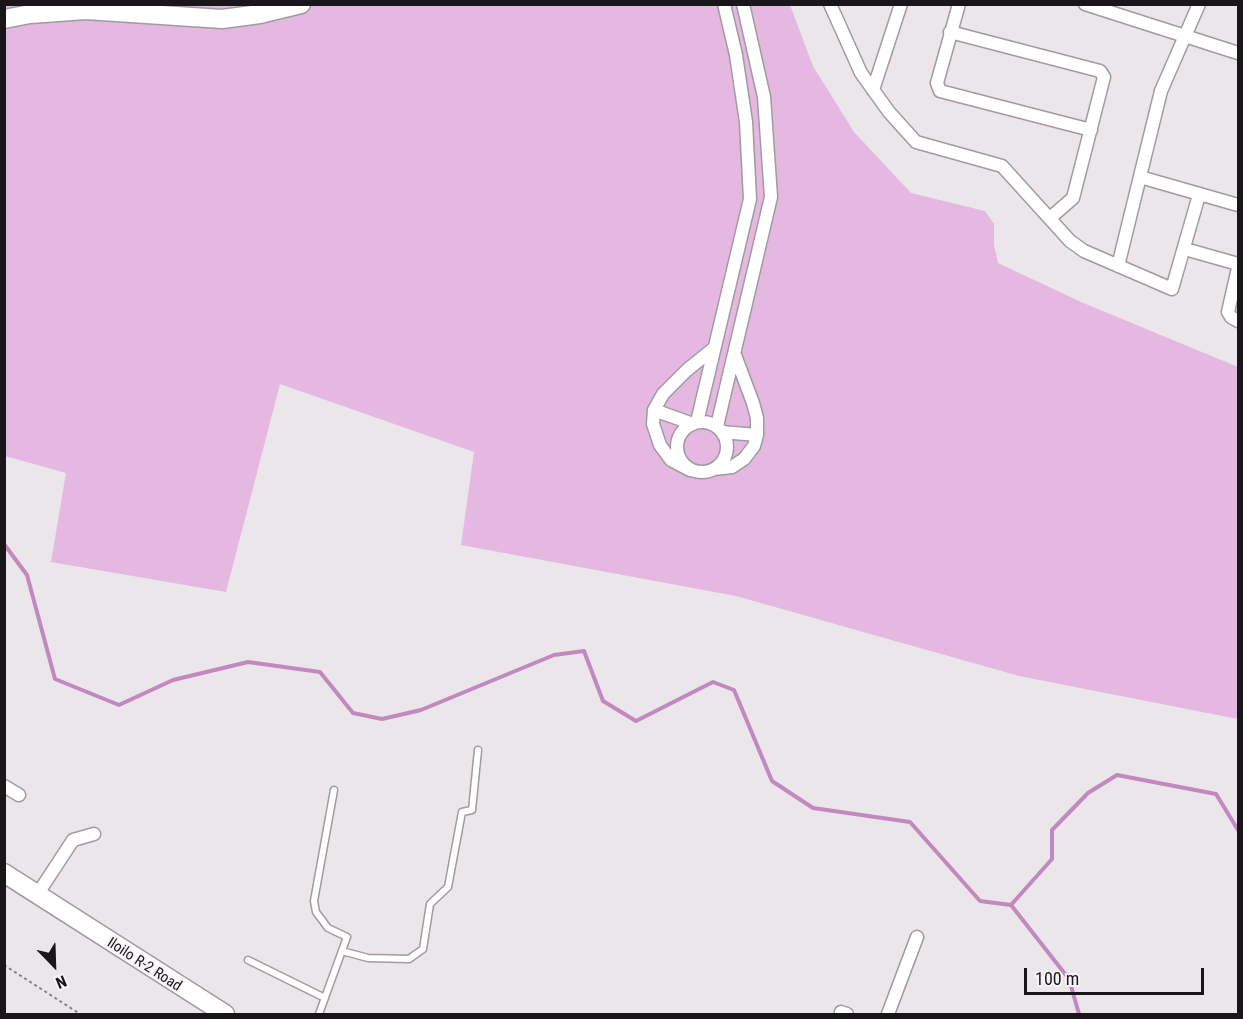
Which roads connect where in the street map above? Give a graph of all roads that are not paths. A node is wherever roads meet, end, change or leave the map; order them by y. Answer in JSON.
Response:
{"nodes":[{"id":1,"x":301,"y":4,"type":"edge"},
{"id":2,"x":724,"y":4,"type":"edge"},
{"id":3,"x":743,"y":4,"type":"edge"},
{"id":4,"x":830,"y":4,"type":"edge"},
{"id":5,"x":900,"y":4,"type":"edge"},
{"id":6,"x":959,"y":4,"type":"edge"},
{"id":7,"x":1084,"y":4,"type":"edge"},
{"id":8,"x":1199,"y":4,"type":"edge"},
{"id":9,"x":4,"y":19,"type":"edge"},
{"id":10,"x":950,"y":32,"type":"junction"},
{"id":11,"x":1185,"y":34,"type":"junction"},
{"id":12,"x":1239,"y":53,"type":"edge"},
{"id":13,"x":873,"y":90,"type":"junction"},
{"id":14,"x":1091,"y":130,"type":"junction"},
{"id":15,"x":1140,"y":177,"type":"junction"},
{"id":16,"x":1200,"y":195,"type":"junction"},
{"id":17,"x":1239,"y":205,"type":"edge"},
{"id":18,"x":1050,"y":218,"type":"junction"},
{"id":19,"x":1185,"y":249,"type":"junction"},
{"id":20,"x":1118,"y":266,"type":"junction"},
{"id":21,"x":1239,"y":266,"type":"edge"},
{"id":22,"x":724,"y":305,"type":"junction"},
{"id":23,"x":746,"y":310,"type":"junction"},
{"id":24,"x":1239,"y":321,"type":"edge"},
{"id":25,"x":713,"y":350,"type":"junction"},
{"id":26,"x":735,"y":356,"type":"junction"},
{"id":27,"x":654,"y":410,"type":"junction"},
{"id":28,"x":695,"y":423,"type":"junction"},
{"id":29,"x":719,"y":429,"type":"junction"},
{"id":30,"x":757,"y":435,"type":"junction"},
{"id":31,"x":690,"y":470,"type":"junction"},
{"id":32,"x":712,"y":470,"type":"junction"},
{"id":33,"x":478,"y":750,"type":"dead end"},
{"id":34,"x":4,"y":786,"type":"edge"},
{"id":35,"x":334,"y":790,"type":"dead end"},
{"id":36,"x":19,"y":795,"type":"dead end"},
{"id":37,"x":94,"y":834,"type":"dead end"},
{"id":38,"x":4,"y":873,"type":"edge"},
{"id":39,"x":37,"y":895,"type":"junction"},
{"id":40,"x":917,"y":937,"type":"dead end"},
{"id":41,"x":342,"y":951,"type":"junction"},
{"id":42,"x":248,"y":960,"type":"dead end"},
{"id":43,"x":325,"y":998,"type":"junction"},
{"id":44,"x":225,"y":1014,"type":"edge"},
{"id":45,"x":319,"y":1014,"type":"edge"},
{"id":46,"x":888,"y":1014,"type":"edge"}],
"edges":[{"from":1,"to":9,"type":"street"},
{"from":2,"to":22,"type":"street"},
{"from":3,"to":23,"type":"street"},
{"from":4,"to":13,"type":"street"},
{"from":5,"to":13,"type":"street"},
{"from":6,"to":10,"type":"street"},
{"from":7,"to":11,"type":"street"},
{"from":8,"to":11,"type":"street"},
{"from":10,"to":14,"type":"street"},
{"from":10,"to":14,"type":"street"},
{"from":11,"to":12,"type":"street"},
{"from":11,"to":15,"type":"street"},
{"from":13,"to":18,"type":"street"},
{"from":14,"to":18,"type":"street"},
{"from":15,"to":16,"type":"street"},
{"from":15,"to":20,"type":"street"},
{"from":16,"to":17,"type":"street"},
{"from":16,"to":19,"type":"street"},
{"from":18,"to":20,"type":"street"},
{"from":19,"to":20,"type":"street"},
{"from":19,"to":21,"type":"street"},
{"from":21,"to":24,"type":"street"},
{"from":22,"to":23,"type":"street"},
{"from":22,"to":25,"type":"street"},
{"from":23,"to":26,"type":"street"},
{"from":25,"to":27,"type":"street"},
{"from":25,"to":28,"type":"street"},
{"from":26,"to":29,"type":"street"},
{"from":26,"to":30,"type":"street"},
{"from":27,"to":28,"type":"street"},
{"from":27,"to":31,"type":"street"},
{"from":28,"to":29,"type":"street"},
{"from":28,"to":31,"type":"street"},
{"from":29,"to":30,"type":"street"},
{"from":29,"to":32,"type":"street"},
{"from":30,"to":32,"type":"street"},
{"from":31,"to":32,"type":"street"},
{"from":33,"to":41,"type":"lane"},
{"from":34,"to":36,"type":"street"},
{"from":35,"to":41,"type":"lane"},
{"from":37,"to":39,"type":"street"},
{"from":38,"to":39,"type":"street","name":"Iloilo R-2 Road"},
{"from":39,"to":44,"type":"street","name":"Iloilo R-2 Road"},
{"from":40,"to":46,"type":"street"},
{"from":41,"to":43,"type":"lane"},
{"from":42,"to":43,"type":"lane"},
{"from":43,"to":45,"type":"lane"}]}
